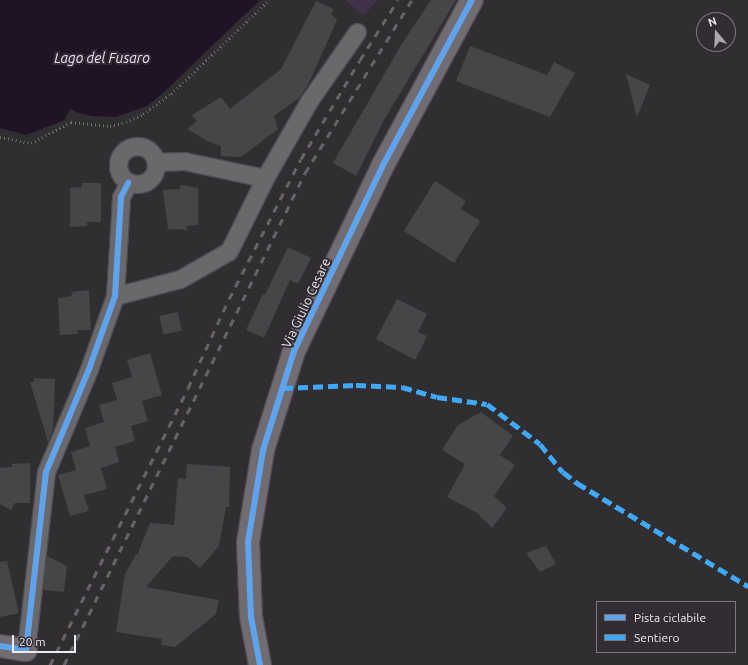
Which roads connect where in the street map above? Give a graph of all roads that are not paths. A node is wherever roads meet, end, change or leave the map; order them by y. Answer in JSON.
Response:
{"nodes":[{"id":1,"x":472,"y":0,"type":"edge"},
{"id":2,"x":357,"y":32,"type":"dead end"},
{"id":3,"x":156,"y":162,"type":"junction"},
{"id":4,"x":265,"y":178,"type":"junction"},
{"id":5,"x":128,"y":183,"type":"junction"},
{"id":6,"x":116,"y":296,"type":"junction"},
{"id":7,"x":0,"y":646,"type":"edge"},
{"id":8,"x":26,"y":650,"type":"joint"},
{"id":9,"x":260,"y":665,"type":"edge"}],
"edges":[{"from":1,"to":9,"type":"street","name":"Via Giulio Cesare"},
{"from":2,"to":4,"type":"street"},
{"from":3,"to":4,"type":"street"},
{"from":3,"to":5,"type":"street"},
{"from":3,"to":5,"type":"street"},
{"from":4,"to":6,"type":"street"},
{"from":5,"to":6,"type":"street"},
{"from":6,"to":8,"type":"street"},
{"from":7,"to":8,"type":"street"}]}
